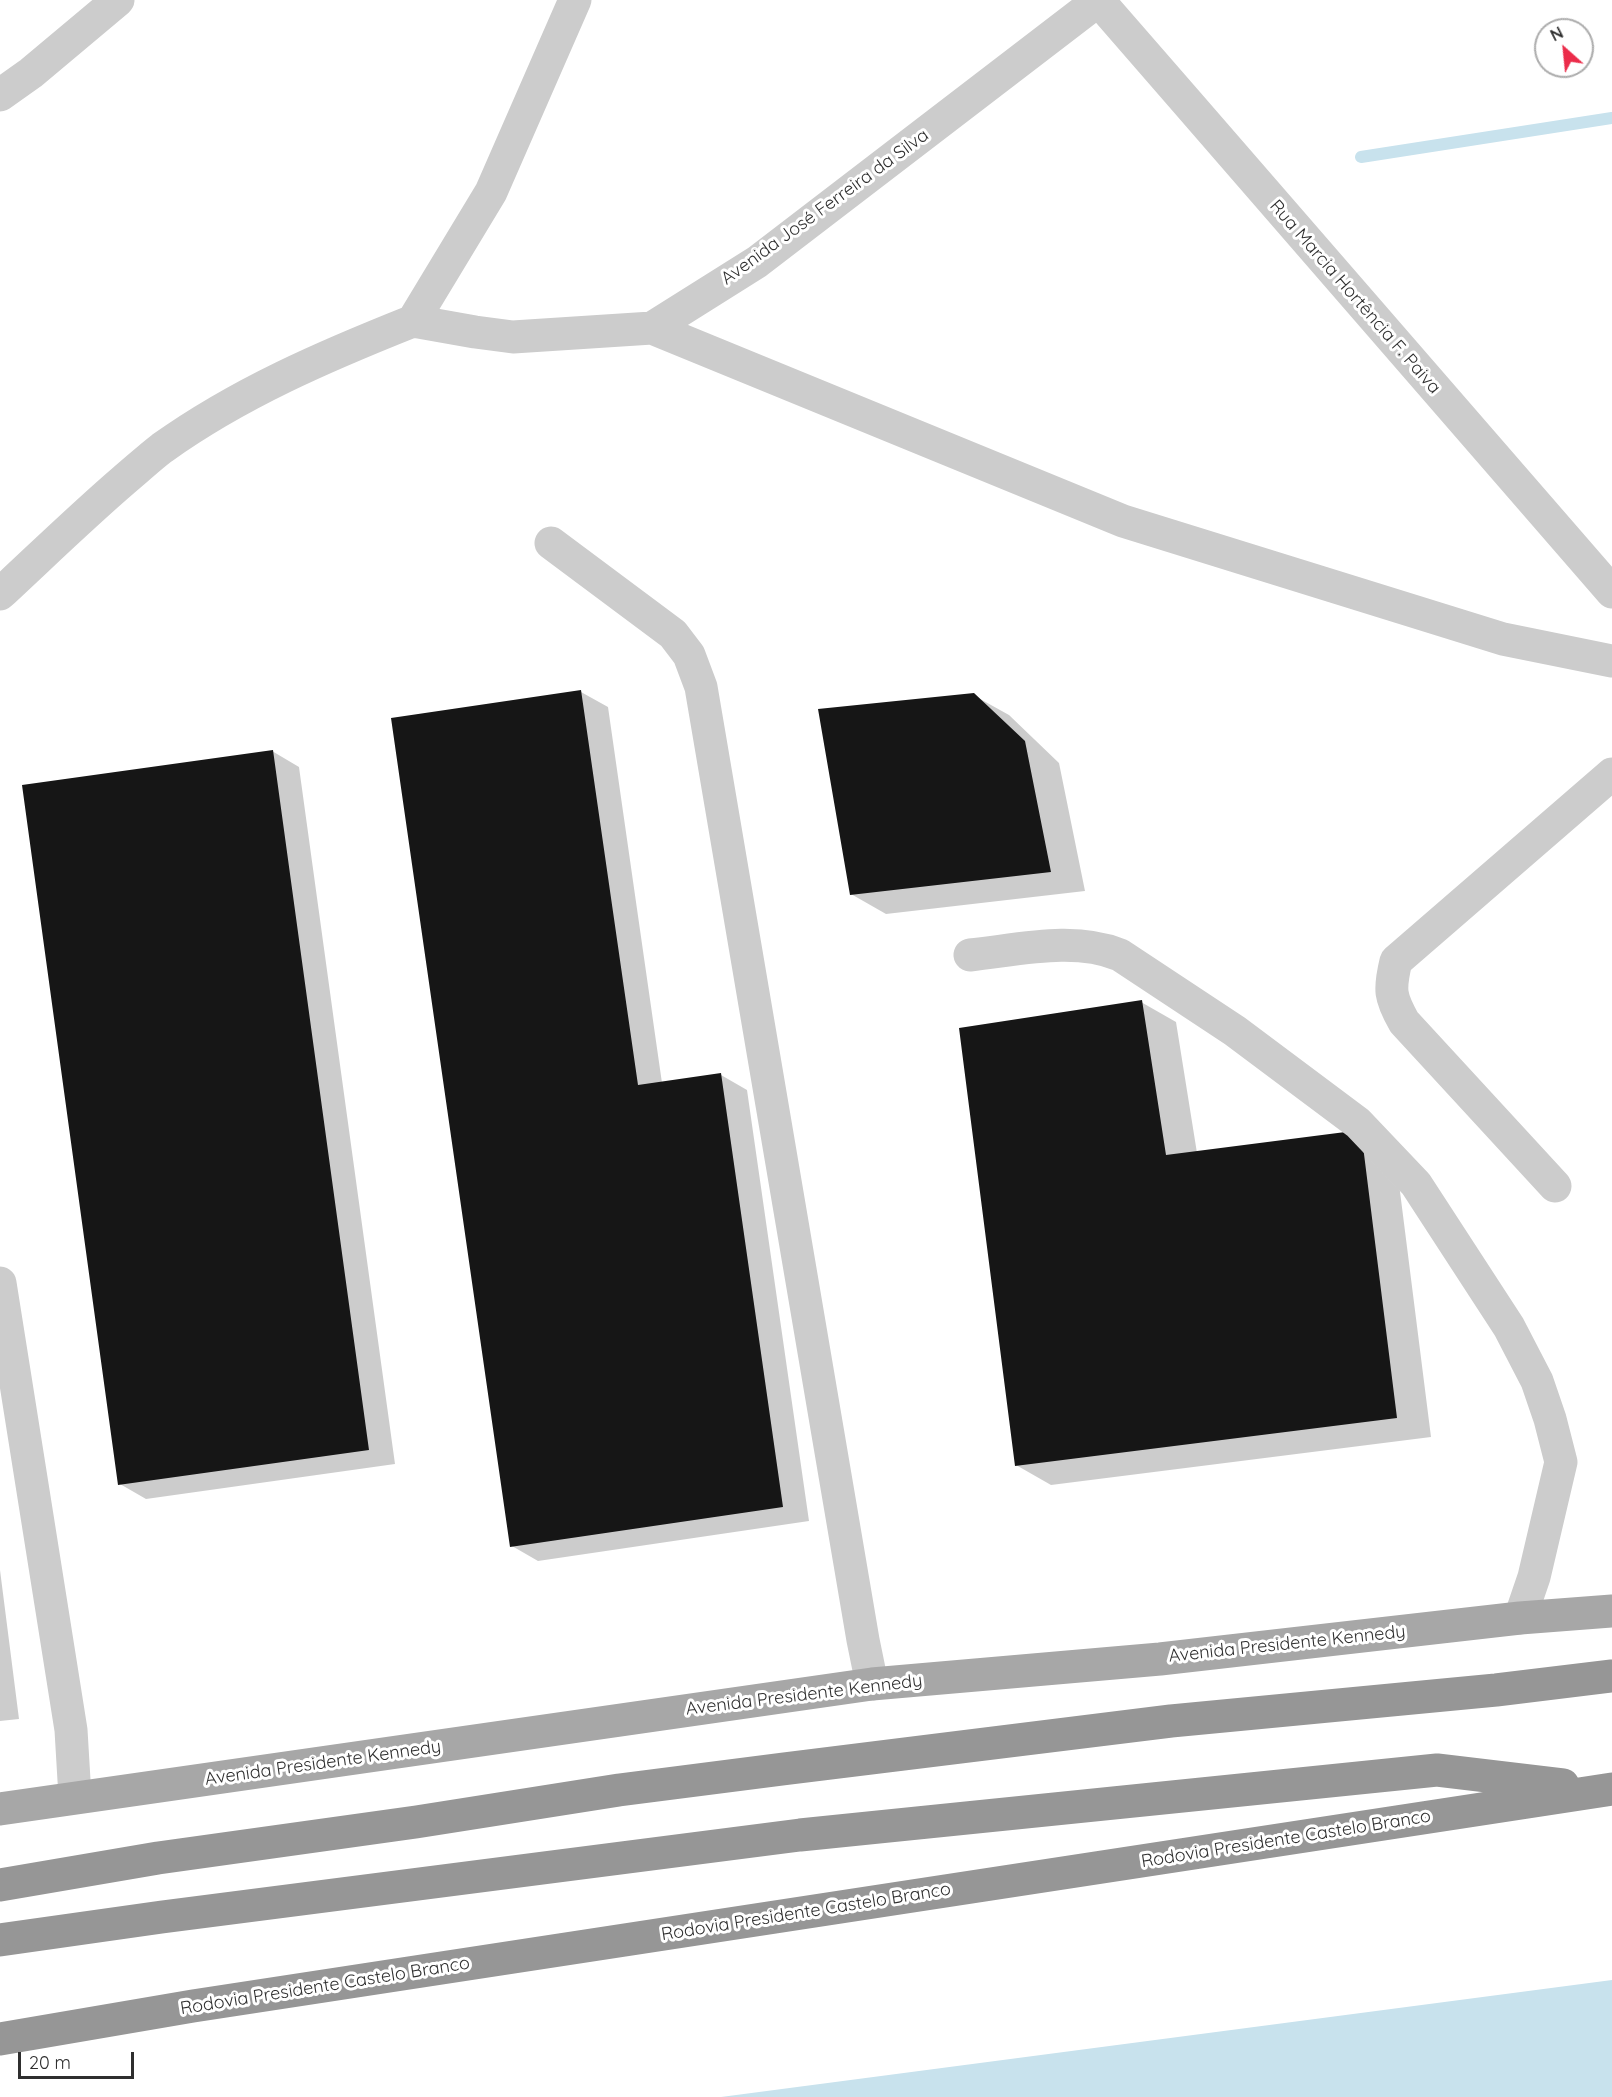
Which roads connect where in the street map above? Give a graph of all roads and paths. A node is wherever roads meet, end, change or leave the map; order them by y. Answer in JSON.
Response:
{"nodes":[{"id":1,"x":118,"y":0,"type":"edge"},
{"id":2,"x":575,"y":0,"type":"edge"},
{"id":3,"x":1098,"y":0,"type":"edge"},
{"id":4,"x":0,"y":95,"type":"edge"},
{"id":5,"x":412,"y":321,"type":"junction"},
{"id":6,"x":652,"y":328,"type":"junction"},
{"id":7,"x":551,"y":543,"type":"dead end"},
{"id":8,"x":1612,"y":592,"type":"edge"},
{"id":9,"x":0,"y":594,"type":"edge"},
{"id":10,"x":1612,"y":661,"type":"edge"},
{"id":11,"x":1612,"y":774,"type":"edge"},
{"id":12,"x":970,"y":955,"type":"dead end"},
{"id":13,"x":1555,"y":1186,"type":"dead end"},
{"id":14,"x":0,"y":1283,"type":"edge"},
{"id":15,"x":1612,"y":1611,"type":"edge"},
{"id":16,"x":1520,"y":1618,"type":"junction"},
{"id":17,"x":1612,"y":1676,"type":"edge"},
{"id":18,"x":872,"y":1684,"type":"junction"},
{"id":19,"x":1609,"y":1790,"type":"edge"},
{"id":20,"x":75,"y":1797,"type":"junction"},
{"id":21,"x":0,"y":1809,"type":"edge"},
{"id":22,"x":0,"y":1885,"type":"edge"},
{"id":23,"x":0,"y":1940,"type":"edge"},
{"id":24,"x":0,"y":2039,"type":"edge"}],
"edges":[{"from":1,"to":4,"type":"street"},
{"from":2,"to":5,"type":"street"},
{"from":3,"to":6,"type":"street","name":"Avenida José Ferreira da Silva"},
{"from":3,"to":8,"type":"street","name":"Rua Marcia Hortência F. Paiva"},
{"from":5,"to":6,"type":"street","name":"Avenida José Ferreira da Silva"},
{"from":5,"to":9,"type":"street"},
{"from":6,"to":10,"type":"street"},
{"from":7,"to":18,"type":"street"},
{"from":11,"to":13,"type":"street"},
{"from":12,"to":16,"type":"street"},
{"from":14,"to":20,"type":"street"},
{"from":15,"to":16,"type":"main road","name":"Avenida Presidente Kennedy"},
{"from":16,"to":18,"type":"main road","name":"Avenida Presidente Kennedy"},
{"from":17,"to":22,"type":"highway"},
{"from":18,"to":20,"type":"main road","name":"Avenida Presidente Kennedy"},
{"from":19,"to":23,"type":"highway"},
{"from":19,"to":24,"type":"highway","name":"Rodovia Presidente Castelo Branco"},
{"from":20,"to":21,"type":"main road","name":"Avenida Presidente Kennedy"}]}
